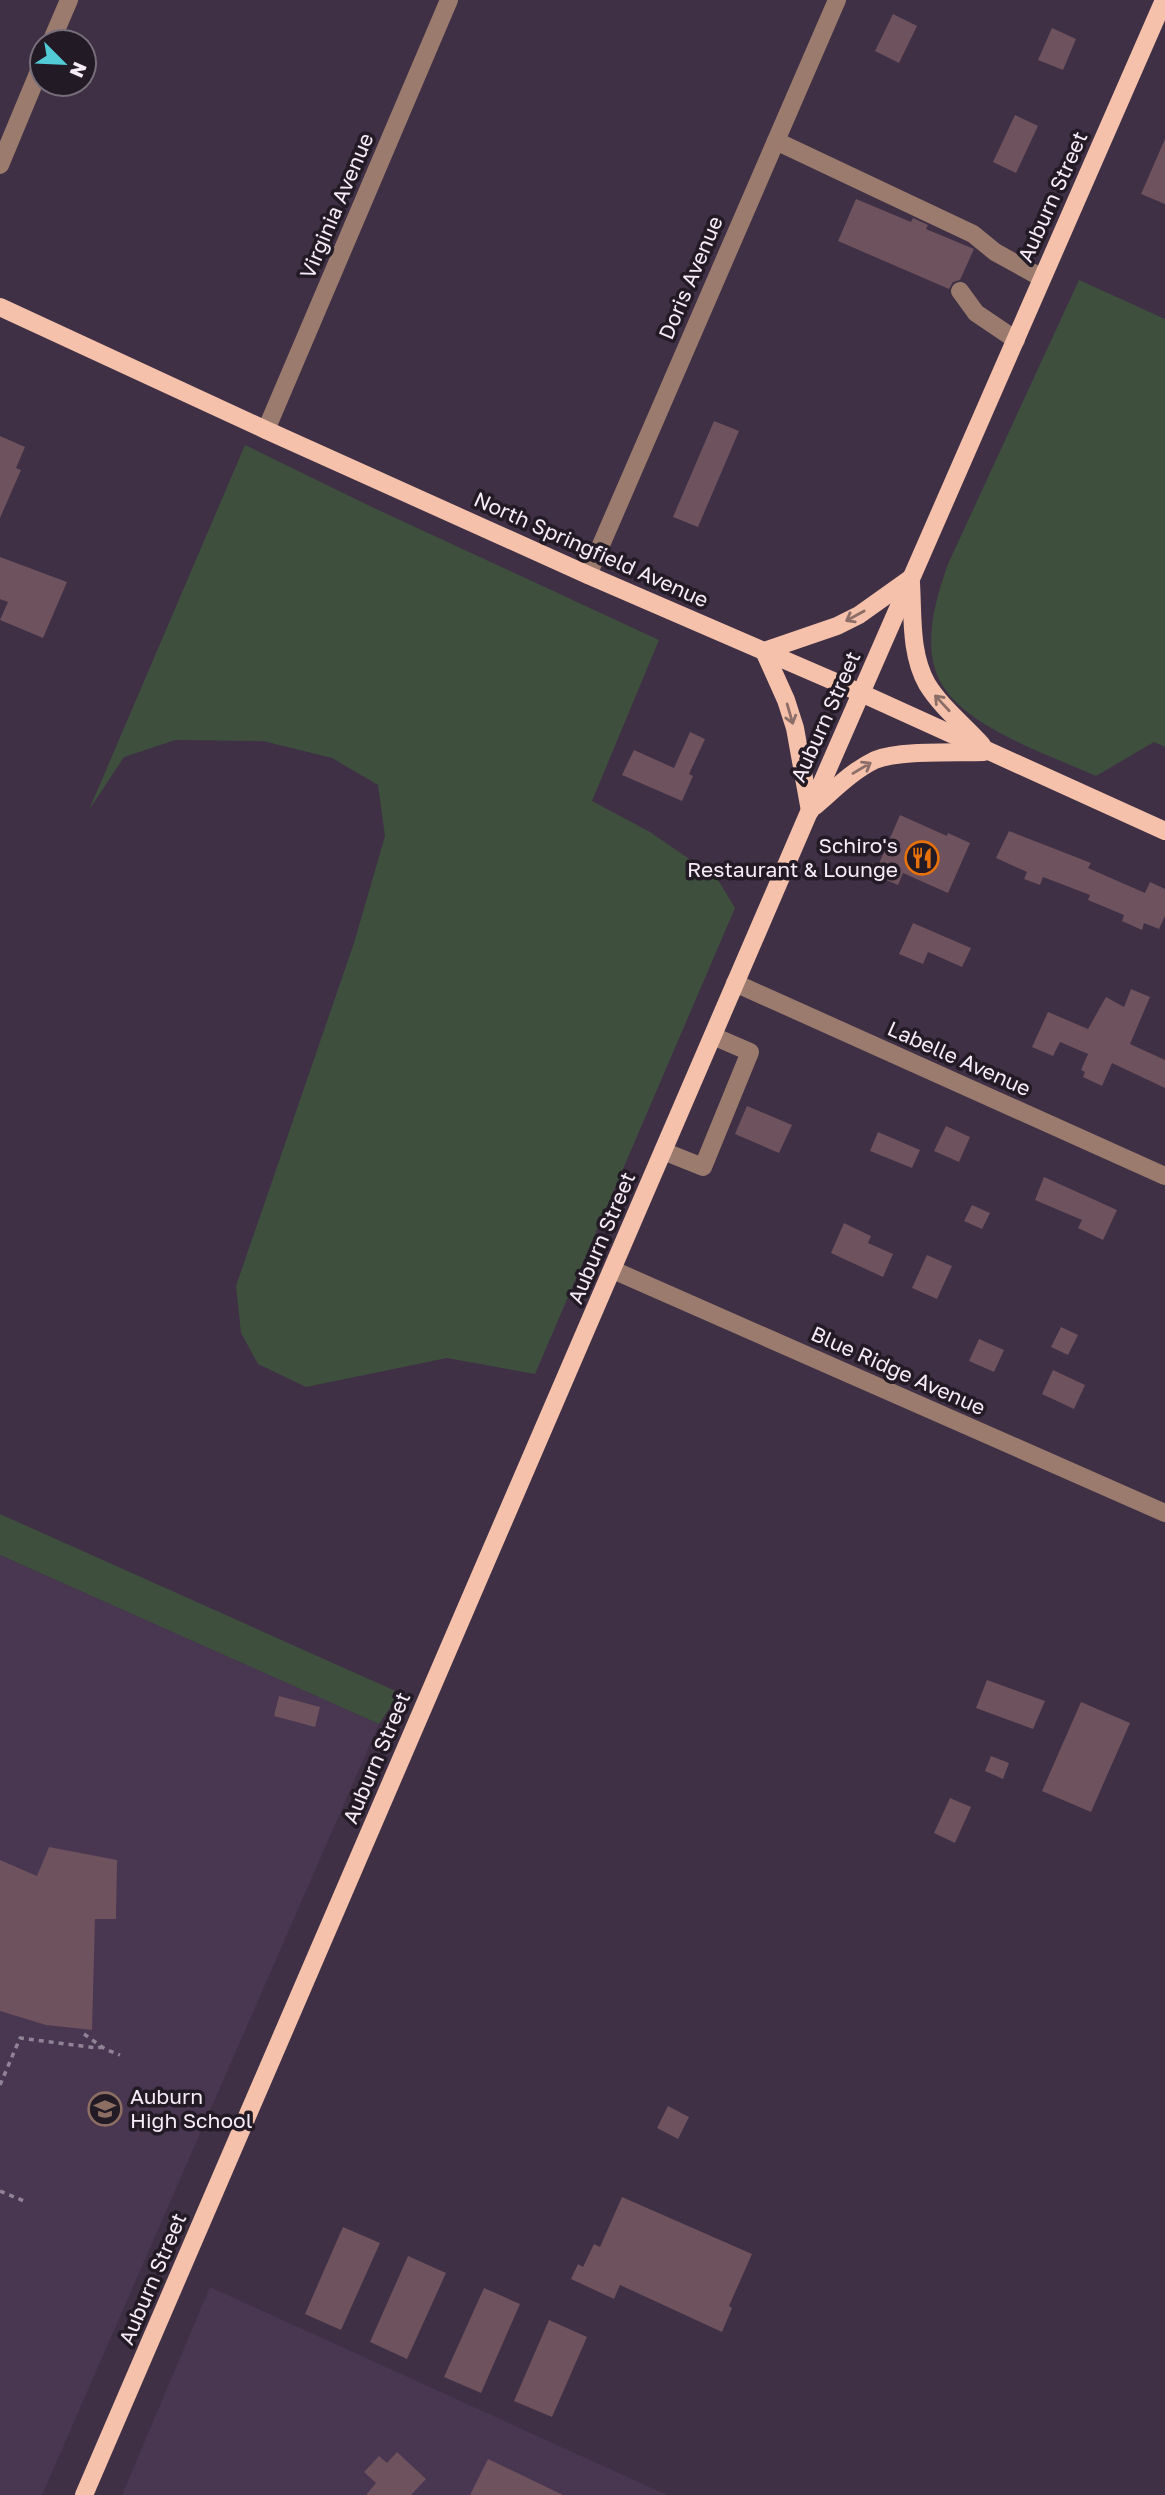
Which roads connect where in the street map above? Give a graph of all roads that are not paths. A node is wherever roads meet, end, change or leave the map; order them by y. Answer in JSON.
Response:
{"nodes":[{"id":1,"x":69,"y":0,"type":"edge"},
{"id":2,"x":449,"y":0,"type":"edge"},
{"id":3,"x":837,"y":0,"type":"edge"},
{"id":4,"x":1164,"y":5,"type":"edge"},
{"id":5,"x":57,"y":28,"type":"edge"},
{"id":6,"x":28,"y":98,"type":"edge"},
{"id":7,"x":776,"y":141,"type":"junction"},
{"id":8,"x":0,"y":165,"type":"edge"},
{"id":9,"x":1042,"y":278,"type":"junction"},
{"id":10,"x":960,"y":291,"type":"dead end"},
{"id":11,"x":0,"y":307,"type":"edge"},
{"id":12,"x":1016,"y":340,"type":"junction"},
{"id":13,"x":266,"y":430,"type":"junction"},
{"id":14,"x":588,"y":575,"type":"junction"},
{"id":15,"x":911,"y":578,"type":"junction"},
{"id":16,"x":764,"y":651,"type":"junction"},
{"id":17,"x":861,"y":693,"type":"junction"},
{"id":18,"x":989,"y":752,"type":"junction"},
{"id":19,"x":810,"y":811,"type":"junction"},
{"id":20,"x":1165,"y":831,"type":"edge"},
{"id":21,"x":735,"y":983,"type":"junction"},
{"id":22,"x":713,"y":1035,"type":"junction"},
{"id":23,"x":663,"y":1151,"type":"junction"},
{"id":24,"x":1165,"y":1176,"type":"edge"},
{"id":25,"x":612,"y":1270,"type":"junction"},
{"id":26,"x":1165,"y":1513,"type":"edge"},
{"id":27,"x":84,"y":2495,"type":"edge"}],
"edges":[{"from":1,"to":5,"type":"street"},
{"from":2,"to":13,"type":"street","name":"Virginia Avenue"},
{"from":3,"to":7,"type":"street","name":"Doris Avenue"},
{"from":4,"to":9,"type":"main road","name":"Auburn Street"},
{"from":6,"to":8,"type":"street"},
{"from":7,"to":9,"type":"street"},
{"from":7,"to":14,"type":"street","name":"Doris Avenue"},
{"from":9,"to":12,"type":"main road","name":"Auburn Street"},
{"from":10,"to":12,"type":"street"},
{"from":11,"to":13,"type":"main road","name":"North Springfield Avenue"},
{"from":12,"to":15,"type":"main road","name":"Auburn Street"},
{"from":13,"to":14,"type":"main road","name":"North Springfield Avenue"},
{"from":14,"to":16,"type":"main road","name":"North Springfield Avenue"},
{"from":15,"to":16,"type":"main road","one_way":true},
{"from":15,"to":17,"type":"main road","name":"Auburn Street"},
{"from":18,"to":15,"type":"main road","one_way":true},
{"from":16,"to":17,"type":"main road","name":"North Springfield Avenue"},
{"from":16,"to":19,"type":"main road","one_way":true},
{"from":17,"to":18,"type":"main road","name":"North Springfield Avenue"},
{"from":17,"to":19,"type":"main road","name":"Auburn Street"},
{"from":19,"to":18,"type":"main road","one_way":true},
{"from":18,"to":20,"type":"main road","name":"North Springfield Avenue"},
{"from":19,"to":21,"type":"main road","name":"Auburn Street"},
{"from":21,"to":22,"type":"main road","name":"Auburn Street"},
{"from":21,"to":24,"type":"street","name":"Labelle Avenue"},
{"from":22,"to":23,"type":"main road","name":"Auburn Street"},
{"from":22,"to":23,"type":"street"},
{"from":23,"to":25,"type":"main road","name":"Auburn Street"},
{"from":25,"to":26,"type":"street","name":"Blue Ridge Avenue"},
{"from":25,"to":27,"type":"main road","name":"Auburn Street"}]}
